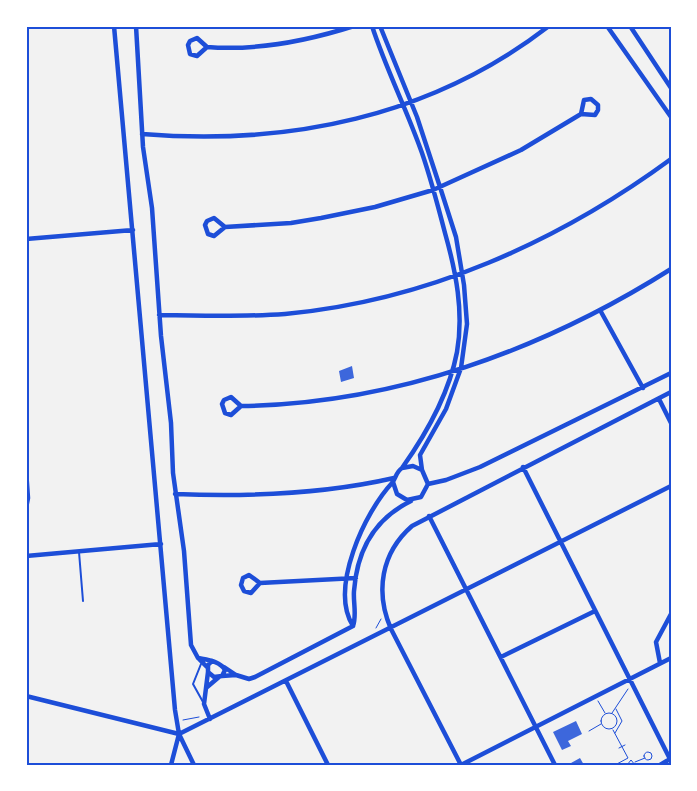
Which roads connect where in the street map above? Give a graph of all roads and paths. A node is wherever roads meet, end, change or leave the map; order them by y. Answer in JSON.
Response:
{"nodes":[{"id":1,"x":114,"y":26,"type":"edge"},
{"id":2,"x":136,"y":26,"type":"edge"},
{"id":3,"x":354,"y":26,"type":"edge"},
{"id":4,"x":372,"y":26,"type":"edge"},
{"id":5,"x":380,"y":26,"type":"edge"},
{"id":6,"x":549,"y":26,"type":"edge"},
{"id":7,"x":607,"y":26,"type":"edge"},
{"id":8,"x":630,"y":26,"type":"edge"},
{"id":9,"x":207,"y":47,"type":"junction"},
{"id":10,"x":671,"y":88,"type":"edge"},
{"id":11,"x":410,"y":102,"type":"junction"},
{"id":12,"x":403,"y":105,"type":"junction"},
{"id":13,"x":581,"y":114,"type":"junction"},
{"id":14,"x":671,"y":117,"type":"edge"},
{"id":15,"x":142,"y":134,"type":"junction"},
{"id":16,"x":671,"y":159,"type":"edge"},
{"id":17,"x":440,"y":187,"type":"junction"},
{"id":18,"x":433,"y":190,"type":"junction"},
{"id":19,"x":224,"y":227,"type":"junction"},
{"id":20,"x":133,"y":230,"type":"junction"},
{"id":21,"x":26,"y":239,"type":"edge"},
{"id":22,"x":671,"y":269,"type":"edge"},
{"id":23,"x":463,"y":273,"type":"junction"},
{"id":24,"x":455,"y":275,"type":"junction"},
{"id":25,"x":600,"y":310,"type":"junction"},
{"id":26,"x":159,"y":314,"type":"junction"},
{"id":27,"x":461,"y":368,"type":"junction"},
{"id":28,"x":453,"y":371,"type":"junction"},
{"id":29,"x":671,"y":373,"type":"edge"},
{"id":30,"x":643,"y":388,"type":"junction"},
{"id":31,"x":671,"y":392,"type":"edge"},
{"id":32,"x":659,"y":399,"type":"junction"},
{"id":33,"x":242,"y":406,"type":"junction"},
{"id":34,"x":671,"y":423,"type":"edge"},
{"id":35,"x":523,"y":467,"type":"junction"},
{"id":36,"x":402,"y":468,"type":"junction"},
{"id":37,"x":26,"y":470,"type":"edge"},
{"id":38,"x":422,"y":470,"type":"junction"},
{"id":39,"x":394,"y":480,"type":"junction"},
{"id":40,"x":428,"y":484,"type":"junction"},
{"id":41,"x":671,"y":486,"type":"edge"},
{"id":42,"x":176,"y":494,"type":"junction"},
{"id":43,"x":412,"y":500,"type":"junction"},
{"id":44,"x":26,"y":508,"type":"edge"},
{"id":45,"x":429,"y":516,"type":"junction"},
{"id":46,"x":560,"y":542,"type":"junction"},
{"id":47,"x":161,"y":544,"type":"junction"},
{"id":48,"x":79,"y":552,"type":"junction"},
{"id":49,"x":26,"y":556,"type":"edge"},
{"id":50,"x":347,"y":578,"type":"junction"},
{"id":51,"x":356,"y":578,"type":"junction"},
{"id":52,"x":260,"y":583,"type":"junction"},
{"id":53,"x":466,"y":590,"type":"junction"},
{"id":54,"x":83,"y":601,"type":"dead end"},
{"id":55,"x":595,"y":611,"type":"junction"},
{"id":56,"x":671,"y":614,"type":"edge"},
{"id":57,"x":353,"y":626,"type":"junction"},
{"id":58,"x":391,"y":628,"type":"junction"},
{"id":59,"x":501,"y":657,"type":"junction"},
{"id":60,"x":198,"y":658,"type":"junction"},
{"id":61,"x":669,"y":659,"type":"edge"},
{"id":62,"x":212,"y":661,"type":"junction"},
{"id":63,"x":203,"y":662,"type":"junction"},
{"id":64,"x":660,"y":663,"type":"junction"},
{"id":65,"x":224,"y":667,"type":"junction"},
{"id":66,"x":208,"y":670,"type":"junction"},
{"id":67,"x":236,"y":675,"type":"junction"},
{"id":68,"x":221,"y":677,"type":"junction"},
{"id":69,"x":630,"y":681,"type":"junction"},
{"id":70,"x":286,"y":682,"type":"junction"},
{"id":71,"x":206,"y":688,"type":"junction"},
{"id":72,"x":26,"y":696,"type":"edge"},
{"id":73,"x":596,"y":696,"type":"junction"},
{"id":74,"x":204,"y":704,"type":"junction"},
{"id":75,"x":616,"y":708,"type":"junction"},
{"id":76,"x":605,"y":714,"type":"junction"},
{"id":77,"x":612,"y":714,"type":"junction"},
{"id":78,"x":210,"y":719,"type":"junction"},
{"id":79,"x":602,"y":724,"type":"junction"},
{"id":80,"x":536,"y":726,"type":"junction"},
{"id":81,"x":612,"y":728,"type":"junction"},
{"id":82,"x":589,"y":731,"type":"dead end"},
{"id":83,"x":179,"y":734,"type":"junction"},
{"id":84,"x":615,"y":734,"type":"junction"},
{"id":85,"x":625,"y":745,"type":"dead end"},
{"id":86,"x":622,"y":747,"type":"junction"},
{"id":87,"x":619,"y":748,"type":"dead end"},
{"id":88,"x":645,"y":758,"type":"dead end"},
{"id":89,"x":628,"y":760,"type":"junction"},
{"id":90,"x":670,"y":760,"type":"edge"},
{"id":91,"x":635,"y":764,"type":"edge"},
{"id":92,"x":171,"y":765,"type":"edge"},
{"id":93,"x":194,"y":765,"type":"edge"},
{"id":94,"x":328,"y":765,"type":"edge"},
{"id":95,"x":461,"y":765,"type":"edge"},
{"id":96,"x":555,"y":765,"type":"edge"},
{"id":97,"x":615,"y":765,"type":"edge"},
{"id":98,"x":627,"y":765,"type":"edge"},
{"id":99,"x":660,"y":765,"type":"edge"}],
"edges":[{"from":1,"to":20,"type":"street"},
{"from":2,"to":15,"type":"street"},
{"from":3,"to":9,"type":"street"},
{"from":4,"to":12,"type":"street"},
{"from":5,"to":11,"type":"street"},
{"from":6,"to":11,"type":"street"},
{"from":7,"to":14,"type":"street"},
{"from":8,"to":10,"type":"street"},
{"from":9,"to":9,"type":"street"},
{"from":11,"to":12,"type":"street"},
{"from":11,"to":17,"type":"street"},
{"from":12,"to":15,"type":"street"},
{"from":12,"to":18,"type":"street"},
{"from":13,"to":13,"type":"street"},
{"from":13,"to":17,"type":"street"},
{"from":15,"to":26,"type":"street"},
{"from":16,"to":23,"type":"street"},
{"from":17,"to":18,"type":"street"},
{"from":17,"to":23,"type":"street"},
{"from":18,"to":19,"type":"street"},
{"from":18,"to":24,"type":"street"},
{"from":19,"to":19,"type":"street"},
{"from":20,"to":21,"type":"street"},
{"from":20,"to":47,"type":"street"},
{"from":22,"to":25,"type":"street"},
{"from":23,"to":24,"type":"street"},
{"from":23,"to":27,"type":"street"},
{"from":24,"to":26,"type":"street"},
{"from":24,"to":28,"type":"street"},
{"from":25,"to":27,"type":"street"},
{"from":25,"to":30,"type":"street"},
{"from":26,"to":42,"type":"street"},
{"from":27,"to":28,"type":"street"},
{"from":27,"to":38,"type":"street"},
{"from":28,"to":33,"type":"street"},
{"from":28,"to":36,"type":"street"},
{"from":29,"to":30,"type":"street"},
{"from":30,"to":40,"type":"street"},
{"from":31,"to":32,"type":"street"},
{"from":32,"to":34,"type":"street"},
{"from":32,"to":35,"type":"street"},
{"from":33,"to":33,"type":"street"},
{"from":35,"to":45,"type":"street"},
{"from":35,"to":46,"type":"street"},
{"from":36,"to":38,"type":"street"},
{"from":36,"to":39,"type":"street"},
{"from":37,"to":44,"type":"street"},
{"from":38,"to":40,"type":"street"},
{"from":39,"to":42,"type":"street"},
{"from":39,"to":43,"type":"street"},
{"from":39,"to":50,"type":"street"},
{"from":40,"to":43,"type":"street"},
{"from":41,"to":46,"type":"street"},
{"from":42,"to":60,"type":"street"},
{"from":43,"to":51,"type":"street"},
{"from":45,"to":53,"type":"street"},
{"from":45,"to":58,"type":"street"},
{"from":46,"to":53,"type":"street"},
{"from":46,"to":55,"type":"street"},
{"from":47,"to":48,"type":"street"},
{"from":47,"to":83,"type":"street"},
{"from":48,"to":49,"type":"street"},
{"from":48,"to":54,"type":"lane"},
{"from":50,"to":51,"type":"street"},
{"from":50,"to":52,"type":"street"},
{"from":50,"to":57,"type":"street"},
{"from":51,"to":57,"type":"street"},
{"from":52,"to":52,"type":"street"},
{"from":53,"to":58,"type":"street"},
{"from":53,"to":59,"type":"street"},
{"from":55,"to":59,"type":"street"},
{"from":55,"to":69,"type":"street"},
{"from":56,"to":64,"type":"street"},
{"from":57,"to":67,"type":"street"},
{"from":58,"to":70,"type":"street"},
{"from":58,"to":95,"type":"street"},
{"from":59,"to":80,"type":"street"},
{"from":60,"to":62,"type":"street"},
{"from":60,"to":63,"type":"street"},
{"from":61,"to":64,"type":"street"},
{"from":62,"to":65,"type":"street"},
{"from":62,"to":66,"type":"street"},
{"from":63,"to":66,"type":"street"},
{"from":63,"to":74,"type":"lane"},
{"from":64,"to":69,"type":"street"},
{"from":65,"to":67,"type":"street"},
{"from":65,"to":68,"type":"street"},
{"from":66,"to":68,"type":"street"},
{"from":66,"to":71,"type":"street"},
{"from":67,"to":68,"type":"street"},
{"from":68,"to":71,"type":"street"},
{"from":69,"to":73,"type":"street"},
{"from":69,"to":75,"type":"path"},
{"from":69,"to":90,"type":"street"},
{"from":70,"to":78,"type":"street"},
{"from":70,"to":94,"type":"street"},
{"from":71,"to":74,"type":"street"},
{"from":72,"to":83,"type":"street"},
{"from":73,"to":76,"type":"path"},
{"from":73,"to":80,"type":"street"},
{"from":74,"to":78,"type":"street"},
{"from":75,"to":77,"type":"path"},
{"from":75,"to":84,"type":"path"},
{"from":76,"to":77,"type":"path"},
{"from":76,"to":79,"type":"path"},
{"from":77,"to":81,"type":"path"},
{"from":78,"to":83,"type":"street"},
{"from":79,"to":81,"type":"path"},
{"from":79,"to":82,"type":"path"},
{"from":80,"to":95,"type":"street"},
{"from":80,"to":96,"type":"street"},
{"from":81,"to":84,"type":"path"},
{"from":83,"to":92,"type":"street"},
{"from":83,"to":93,"type":"street"},
{"from":84,"to":86,"type":"path"},
{"from":85,"to":86,"type":"path"},
{"from":86,"to":87,"type":"path"},
{"from":86,"to":89,"type":"path"},
{"from":88,"to":91,"type":"path"},
{"from":89,"to":91,"type":"path"},
{"from":89,"to":97,"type":"path"},
{"from":89,"to":98,"type":"path"},
{"from":90,"to":99,"type":"street"}]}
